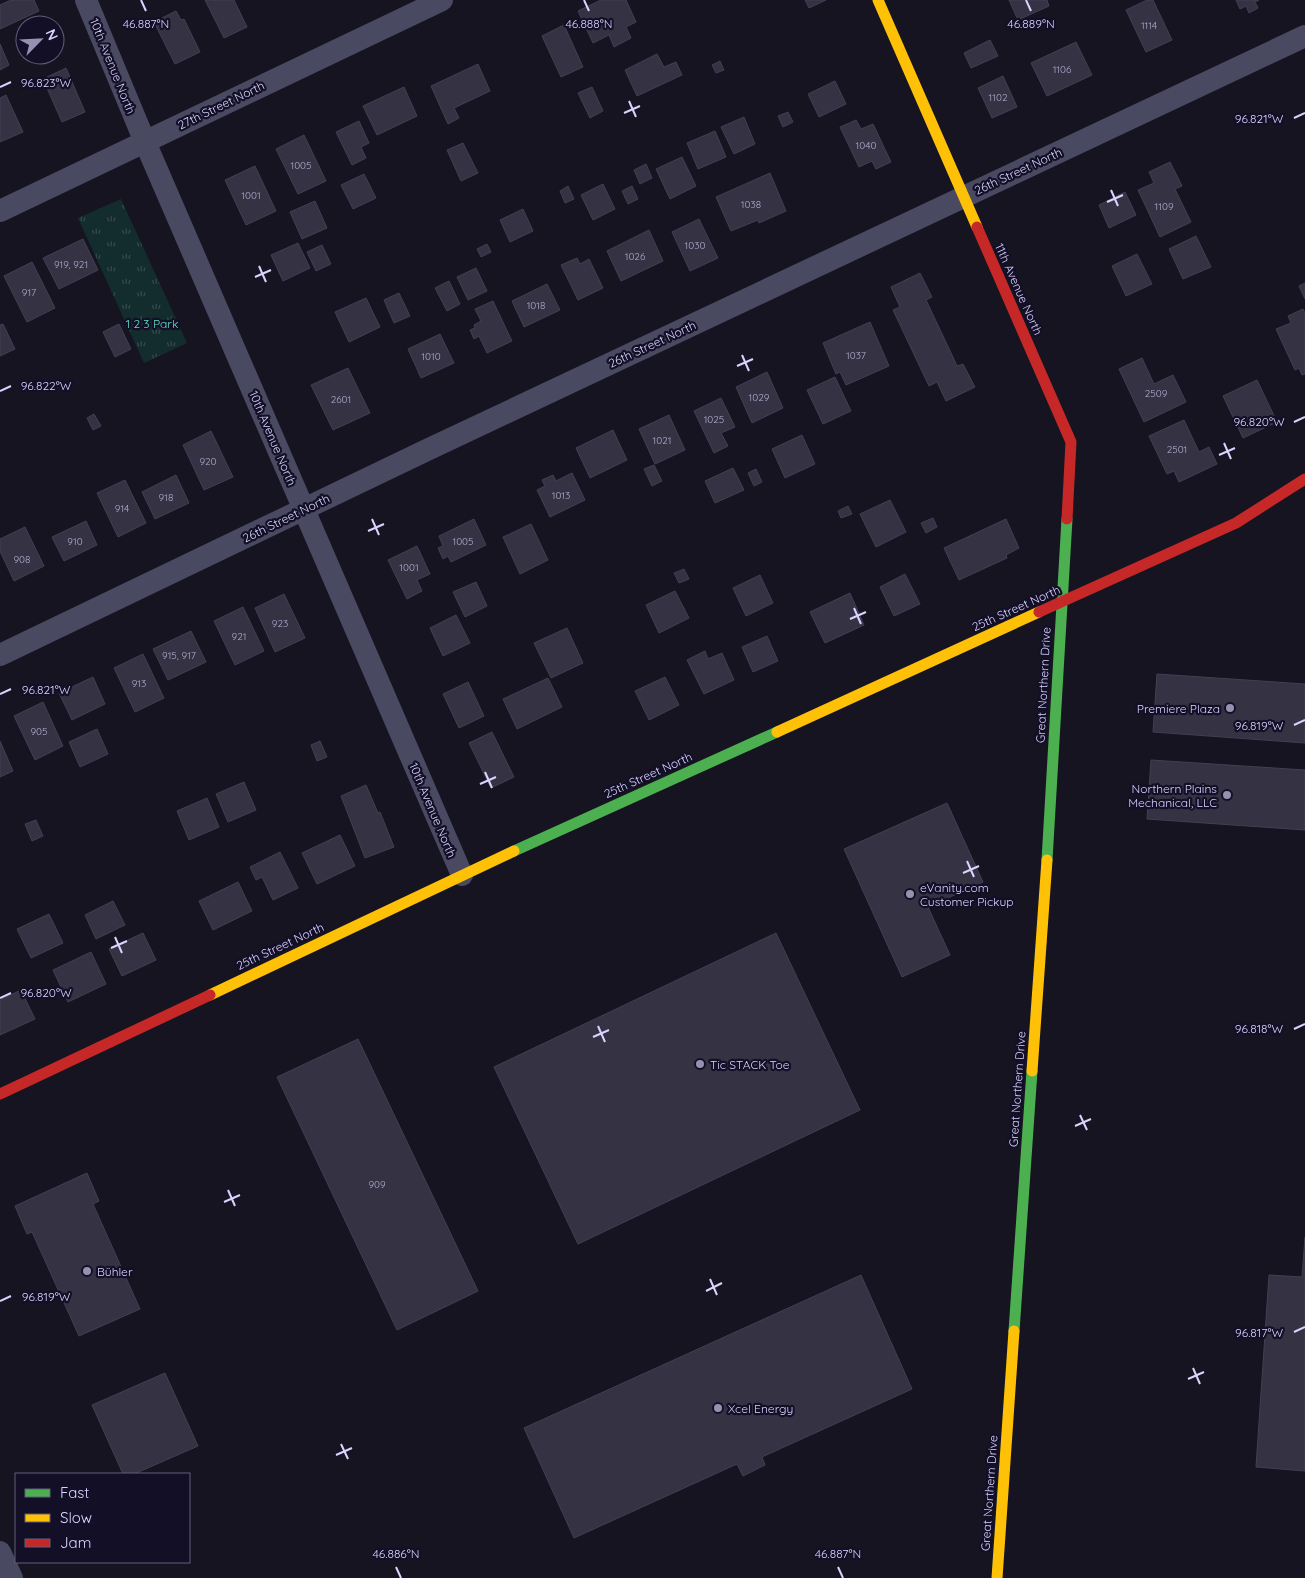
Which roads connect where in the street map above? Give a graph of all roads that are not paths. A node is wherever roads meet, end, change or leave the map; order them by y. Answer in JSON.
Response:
{"nodes":[{"id":1,"x":86,"y":0,"type":"edge"},
{"id":2,"x":442,"y":0,"type":"edge"},
{"id":3,"x":878,"y":0,"type":"edge"},
{"id":4,"x":1305,"y":36,"type":"edge"},
{"id":5,"x":145,"y":142,"type":"junction"},
{"id":6,"x":964,"y":197,"type":"junction"},
{"id":7,"x":0,"y":211,"type":"edge"},
{"id":8,"x":1305,"y":479,"type":"edge"},
{"id":9,"x":304,"y":510,"type":"junction"},
{"id":10,"x":1062,"y":602,"type":"junction"},
{"id":11,"x":0,"y":655,"type":"edge"},
{"id":12,"x":462,"y":875,"type":"junction"},
{"id":13,"x":0,"y":1094,"type":"edge"},
{"id":14,"x":0,"y":1552,"type":"edge"},
{"id":15,"x":12,"y":1578,"type":"edge"},
{"id":16,"x":997,"y":1578,"type":"edge"}],
"edges":[{"from":1,"to":5,"type":"street","name":"10th Avenue North"},
{"from":2,"to":5,"type":"street","name":"27th Street North"},
{"from":3,"to":6,"type":"street","name":"11th Avenue North"},
{"from":4,"to":6,"type":"street","name":"26th Street North"},
{"from":5,"to":7,"type":"street","name":"27th Street North"},
{"from":5,"to":9,"type":"street","name":"10th Avenue North"},
{"from":6,"to":9,"type":"street","name":"26th Street North"},
{"from":6,"to":10,"type":"street","name":"11th Avenue North"},
{"from":8,"to":10,"type":"street","name":"25th Street North"},
{"from":9,"to":11,"type":"street","name":"26th Street North"},
{"from":9,"to":12,"type":"street","name":"10th Avenue North"},
{"from":10,"to":12,"type":"street","name":"25th Street North"},
{"from":10,"to":16,"type":"street","name":"Great Northern Drive"},
{"from":12,"to":13,"type":"street","name":"25th Street North"},
{"from":14,"to":15,"type":"street"}]}
